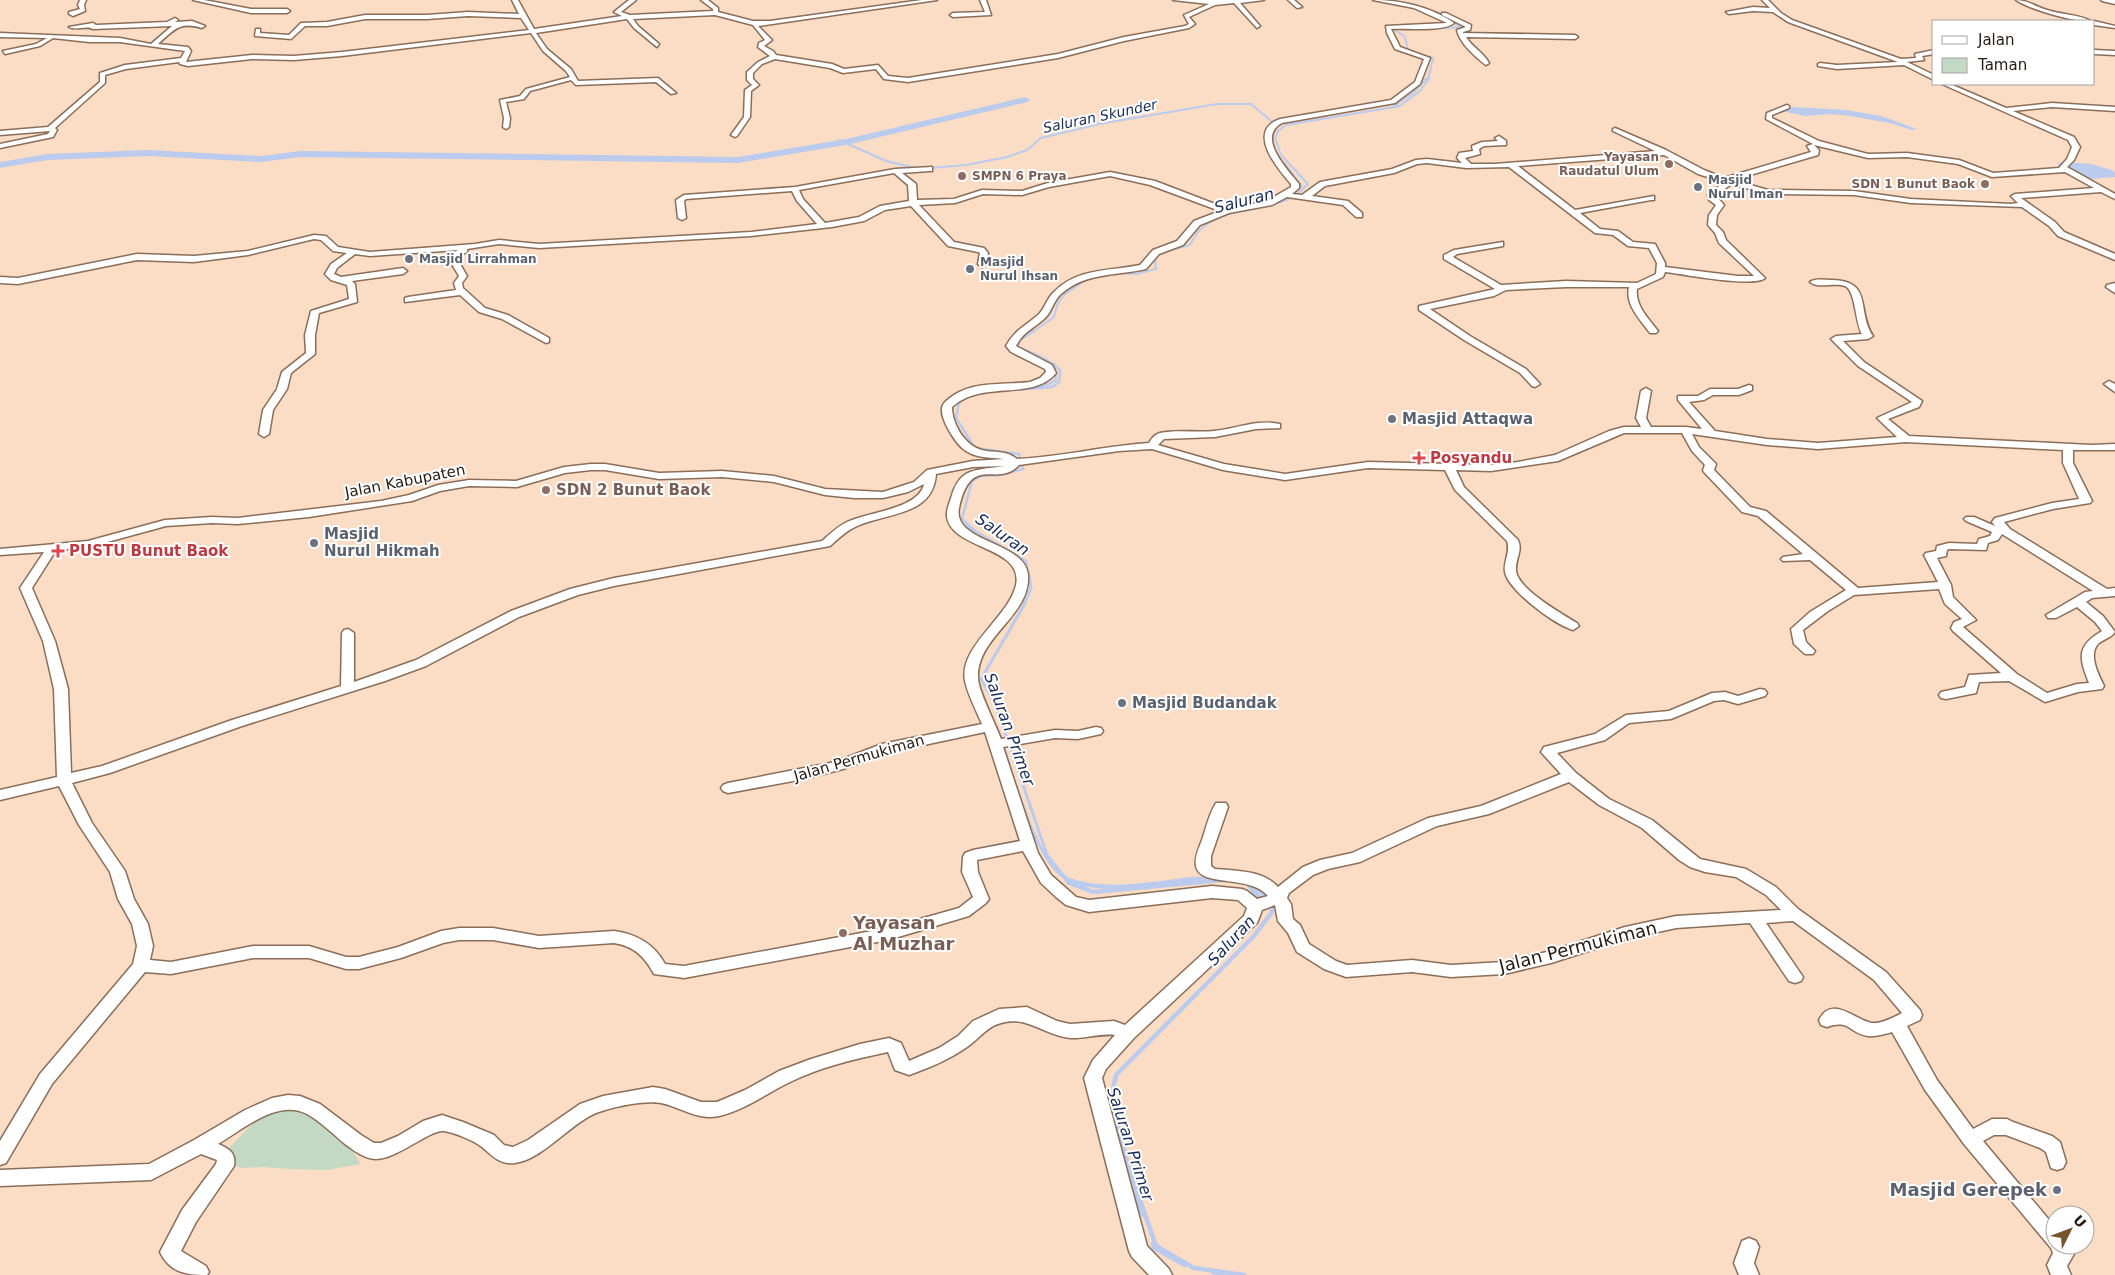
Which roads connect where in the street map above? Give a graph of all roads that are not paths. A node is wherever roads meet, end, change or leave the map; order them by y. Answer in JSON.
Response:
{"nodes":[{"id":1,"x":83,"y":0,"type":"edge"},
{"id":2,"x":196,"y":0,"type":"edge"},
{"id":3,"x":516,"y":0,"type":"edge"},
{"id":4,"x":633,"y":0,"type":"edge"},
{"id":5,"x":704,"y":0,"type":"edge"},
{"id":6,"x":896,"y":0,"type":"edge"},
{"id":7,"x":934,"y":0,"type":"edge"},
{"id":8,"x":983,"y":0,"type":"edge"},
{"id":9,"x":1176,"y":0,"type":"edge"},
{"id":10,"x":1262,"y":0,"type":"edge"},
{"id":11,"x":1291,"y":0,"type":"edge"},
{"id":12,"x":1376,"y":0,"type":"edge"},
{"id":13,"x":1390,"y":0,"type":"edge"},
{"id":14,"x":1765,"y":0,"type":"edge"},
{"id":15,"x":2019,"y":0,"type":"edge"},
{"id":16,"x":2104,"y":0,"type":"edge"},
{"id":17,"x":2115,"y":2,"type":"edge"},
{"id":18,"x":1214,"y":3,"type":"junction"},
{"id":19,"x":1237,"y":3,"type":"junction"},
{"id":20,"x":904,"y":4,"type":"junction"},
{"id":21,"x":1299,"y":7,"type":"dead end"},
{"id":22,"x":1775,"y":10,"type":"junction"},
{"id":23,"x":287,"y":11,"type":"dead end"},
{"id":24,"x":1729,"y":12,"type":"dead end"},
{"id":25,"x":715,"y":13,"type":"junction"},
{"id":26,"x":73,"y":14,"type":"dead end"},
{"id":27,"x":953,"y":15,"type":"dead end"},
{"id":28,"x":523,"y":16,"type":"junction"},
{"id":29,"x":629,"y":17,"type":"junction"},
{"id":30,"x":2085,"y":20,"type":"edge"},
{"id":31,"x":176,"y":22,"type":"junction"},
{"id":32,"x":2095,"y":23,"type":"edge"},
{"id":33,"x":756,"y":24,"type":"junction"},
{"id":34,"x":93,"y":25,"type":"junction"},
{"id":35,"x":72,"y":26,"type":"dead end"},
{"id":36,"x":202,"y":26,"type":"dead end"},
{"id":37,"x":1257,"y":26,"type":"dead end"},
{"id":38,"x":2114,"y":28,"type":"edge"},
{"id":39,"x":258,"y":30,"type":"dead end"},
{"id":40,"x":535,"y":32,"type":"junction"},
{"id":41,"x":0,"y":35,"type":"edge"},
{"id":42,"x":1461,"y":35,"type":"junction"},
{"id":43,"x":51,"y":36,"type":"junction"},
{"id":44,"x":1574,"y":37,"type":"dead end"},
{"id":45,"x":84,"y":40,"type":"junction"},
{"id":46,"x":657,"y":45,"type":"dead end"},
{"id":47,"x":152,"y":46,"type":"junction"},
{"id":48,"x":6,"y":52,"type":"dead end"},
{"id":49,"x":1932,"y":52,"type":"edge"},
{"id":50,"x":2095,"y":52,"type":"edge"},
{"id":51,"x":2115,"y":53,"type":"edge"},
{"id":52,"x":774,"y":57,"type":"junction"},
{"id":53,"x":182,"y":60,"type":"junction"},
{"id":54,"x":1486,"y":63,"type":"dead end"},
{"id":55,"x":1903,"y":63,"type":"junction"},
{"id":56,"x":1820,"y":65,"type":"dead end"},
{"id":57,"x":1932,"y":77,"type":"edge"},
{"id":58,"x":573,"y":78,"type":"junction"},
{"id":59,"x":1947,"y":85,"type":"edge"},
{"id":60,"x":673,"y":93,"type":"dead end"},
{"id":61,"x":2080,"y":106,"type":"junction"},
{"id":62,"x":1787,"y":107,"type":"dead end"},
{"id":63,"x":2115,"y":109,"type":"edge"},
{"id":64,"x":2004,"y":110,"type":"junction"},
{"id":65,"x":2100,"y":118,"type":"dead end"},
{"id":66,"x":506,"y":127,"type":"dead end"},
{"id":67,"x":50,"y":129,"type":"junction"},
{"id":68,"x":1615,"y":130,"type":"dead end"},
{"id":69,"x":0,"y":132,"type":"edge"},
{"id":70,"x":736,"y":135,"type":"dead end"},
{"id":71,"x":1499,"y":138,"type":"dead end"},
{"id":72,"x":0,"y":146,"type":"edge"},
{"id":73,"x":1811,"y":146,"type":"dead end"},
{"id":74,"x":1665,"y":153,"type":"junction"},
{"id":75,"x":1510,"y":165,"type":"junction"},
{"id":76,"x":1468,"y":166,"type":"junction"},
{"id":77,"x":929,"y":169,"type":"dead end"},
{"id":78,"x":2065,"y":170,"type":"junction"},
{"id":79,"x":895,"y":171,"type":"junction"},
{"id":80,"x":799,"y":178,"type":"dead end"},
{"id":81,"x":1727,"y":181,"type":"junction"},
{"id":82,"x":798,"y":189,"type":"junction"},
{"id":83,"x":2102,"y":190,"type":"junction"},
{"id":84,"x":1288,"y":196,"type":"junction"},
{"id":85,"x":2114,"y":196,"type":"edge"},
{"id":86,"x":1303,"y":198,"type":"junction"},
{"id":87,"x":1651,"y":198,"type":"dead end"},
{"id":88,"x":913,"y":203,"type":"junction"},
{"id":89,"x":2024,"y":205,"type":"junction"},
{"id":90,"x":1227,"y":211,"type":"junction"},
{"id":91,"x":1575,"y":212,"type":"junction"},
{"id":92,"x":1359,"y":215,"type":"dead end"},
{"id":93,"x":682,"y":218,"type":"dead end"},
{"id":94,"x":822,"y":226,"type":"junction"},
{"id":95,"x":1500,"y":244,"type":"dead end"},
{"id":96,"x":473,"y":246,"type":"junction"},
{"id":97,"x":352,"y":253,"type":"junction"},
{"id":98,"x":2115,"y":258,"type":"edge"},
{"id":99,"x":982,"y":264,"type":"dead end"},
{"id":100,"x":1662,"y":269,"type":"junction"},
{"id":101,"x":403,"y":271,"type":"dead end"},
{"id":102,"x":0,"y":280,"type":"edge"},
{"id":103,"x":341,"y":280,"type":"junction"},
{"id":104,"x":1814,"y":282,"type":"dead end"},
{"id":105,"x":1637,"y":285,"type":"junction"},
{"id":106,"x":2115,"y":286,"type":"edge"},
{"id":107,"x":1504,"y":288,"type":"junction"},
{"id":108,"x":2115,"y":290,"type":"edge"},
{"id":109,"x":462,"y":292,"type":"junction"},
{"id":110,"x":408,"y":300,"type":"dead end"},
{"id":111,"x":1653,"y":330,"type":"dead end"},
{"id":112,"x":546,"y":340,"type":"dead end"},
{"id":113,"x":1535,"y":384,"type":"dead end"},
{"id":114,"x":1749,"y":388,"type":"dead end"},
{"id":115,"x":1646,"y":391,"type":"dead end"},
{"id":116,"x":1276,"y":426,"type":"dead end"},
{"id":117,"x":1647,"y":429,"type":"junction"},
{"id":118,"x":1686,"y":430,"type":"junction"},
{"id":119,"x":1711,"y":433,"type":"junction"},
{"id":120,"x":264,"y":434,"type":"dead end"},
{"id":121,"x":1906,"y":439,"type":"junction"},
{"id":122,"x":1152,"y":446,"type":"junction"},
{"id":123,"x":2115,"y":447,"type":"edge"},
{"id":124,"x":2068,"y":448,"type":"junction"},
{"id":125,"x":1015,"y":462,"type":"junction"},
{"id":126,"x":1448,"y":466,"type":"junction"},
{"id":127,"x":931,"y":472,"type":"junction"},
{"id":128,"x":1970,"y":519,"type":"dead end"},
{"id":129,"x":2002,"y":531,"type":"junction"},
{"id":130,"x":51,"y":549,"type":"junction"},
{"id":131,"x":0,"y":552,"type":"edge"},
{"id":132,"x":1812,"y":556,"type":"junction"},
{"id":133,"x":1787,"y":559,"type":"dead end"},
{"id":134,"x":1945,"y":585,"type":"junction"},
{"id":135,"x":1856,"y":592,"type":"junction"},
{"id":136,"x":2109,"y":592,"type":"edge"},
{"id":137,"x":2078,"y":602,"type":"junction"},
{"id":138,"x":2052,"y":615,"type":"dead end"},
{"id":139,"x":1573,"y":626,"type":"dead end"},
{"id":140,"x":348,"y":633,"type":"dead end"},
{"id":141,"x":1809,"y":650,"type":"dead end"},
{"id":142,"x":2012,"y":677,"type":"junction"},
{"id":143,"x":346,"y":688,"type":"junction"},
{"id":144,"x":1760,"y":693,"type":"dead end"},
{"id":145,"x":1946,"y":695,"type":"dead end"},
{"id":146,"x":989,"y":727,"type":"junction"},
{"id":147,"x":1096,"y":731,"type":"dead end"},
{"id":148,"x":1003,"y":742,"type":"junction"},
{"id":149,"x":1571,"y":776,"type":"junction"},
{"id":150,"x":64,"y":781,"type":"junction"},
{"id":151,"x":728,"y":788,"type":"dead end"},
{"id":152,"x":0,"y":796,"type":"edge"},
{"id":153,"x":1221,"y":807,"type":"dead end"},
{"id":154,"x":1029,"y":845,"type":"junction"},
{"id":155,"x":1267,"y":902,"type":"junction"},
{"id":156,"x":1795,"y":915,"type":"junction"},
{"id":157,"x":1754,"y":917,"type":"junction"},
{"id":158,"x":141,"y":966,"type":"junction"},
{"id":159,"x":1795,"y":977,"type":"dead end"},
{"id":160,"x":1827,"y":1020,"type":"dead end"},
{"id":161,"x":1895,"y":1023,"type":"junction"},
{"id":162,"x":1128,"y":1033,"type":"junction"},
{"id":163,"x":1970,"y":1139,"type":"junction"},
{"id":164,"x":200,"y":1146,"type":"junction"},
{"id":165,"x":0,"y":1157,"type":"edge"},
{"id":166,"x":2057,"y":1162,"type":"dead end"},
{"id":167,"x":0,"y":1178,"type":"edge"},
{"id":168,"x":2045,"y":1228,"type":"edge"},
{"id":169,"x":1749,"y":1247,"type":"dead end"},
{"id":170,"x":2063,"y":1255,"type":"edge"},
{"id":171,"x":199,"y":1272,"type":"dead end"},
{"id":172,"x":1162,"y":1275,"type":"edge"},
{"id":173,"x":1749,"y":1275,"type":"edge"},
{"id":174,"x":2061,"y":1275,"type":"edge"}],
"edges":[{"from":1,"to":26,"type":"street"},
{"from":2,"to":23,"type":"street"},
{"from":3,"to":28,"type":"street"},
{"from":4,"to":29,"type":"street"},
{"from":5,"to":25,"type":"street"},
{"from":6,"to":20,"type":"street"},
{"from":7,"to":20,"type":"street"},
{"from":8,"to":27,"type":"street"},
{"from":9,"to":18,"type":"street"},
{"from":10,"to":19,"type":"street"},
{"from":11,"to":21,"type":"street"},
{"from":12,"to":84,"type":"street"},
{"from":13,"to":42,"type":"street"},
{"from":14,"to":22,"type":"street"},
{"from":15,"to":30,"type":"street"},
{"from":16,"to":17,"type":"street"},
{"from":18,"to":19,"type":"street"},
{"from":18,"to":52,"type":"street"},
{"from":19,"to":37,"type":"street"},
{"from":20,"to":33,"type":"street"},
{"from":22,"to":24,"type":"street"},
{"from":22,"to":55,"type":"street"},
{"from":25,"to":29,"type":"street"},
{"from":25,"to":33,"type":"street"},
{"from":28,"to":39,"type":"street"},
{"from":28,"to":40,"type":"street"},
{"from":29,"to":40,"type":"street"},
{"from":29,"to":46,"type":"street"},
{"from":31,"to":34,"type":"street"},
{"from":31,"to":36,"type":"street"},
{"from":31,"to":47,"type":"street"},
{"from":32,"to":38,"type":"street"},
{"from":33,"to":52,"type":"street"},
{"from":34,"to":35,"type":"street"},
{"from":34,"to":45,"type":"street"},
{"from":40,"to":53,"type":"street"},
{"from":40,"to":58,"type":"street"},
{"from":41,"to":43,"type":"street"},
{"from":42,"to":44,"type":"street"},
{"from":42,"to":54,"type":"street"},
{"from":43,"to":45,"type":"street"},
{"from":43,"to":48,"type":"street"},
{"from":45,"to":47,"type":"street"},
{"from":47,"to":53,"type":"street"},
{"from":49,"to":55,"type":"street"},
{"from":50,"to":51,"type":"street"},
{"from":52,"to":70,"type":"street"},
{"from":53,"to":67,"type":"street"},
{"from":55,"to":56,"type":"street"},
{"from":55,"to":57,"type":"street"},
{"from":58,"to":60,"type":"street"},
{"from":58,"to":66,"type":"street"},
{"from":59,"to":64,"type":"street"},
{"from":61,"to":63,"type":"street"},
{"from":61,"to":64,"type":"street"},
{"from":61,"to":65,"type":"street"},
{"from":62,"to":78,"type":"street"},
{"from":64,"to":78,"type":"street"},
{"from":67,"to":69,"type":"street"},
{"from":67,"to":72,"type":"street"},
{"from":68,"to":74,"type":"street"},
{"from":71,"to":76,"type":"street"},
{"from":73,"to":81,"type":"street"},
{"from":74,"to":75,"type":"street"},
{"from":74,"to":81,"type":"street"},
{"from":75,"to":76,"type":"street"},
{"from":75,"to":91,"type":"street"},
{"from":76,"to":86,"type":"street"},
{"from":77,"to":79,"type":"street"},
{"from":78,"to":83,"type":"street"},
{"from":79,"to":82,"type":"street"},
{"from":79,"to":88,"type":"street"},
{"from":80,"to":82,"type":"street"},
{"from":81,"to":89,"type":"street"},
{"from":81,"to":100,"type":"street"},
{"from":82,"to":93,"type":"street"},
{"from":82,"to":94,"type":"street"},
{"from":83,"to":85,"type":"street"},
{"from":83,"to":89,"type":"street"},
{"from":84,"to":86,"type":"street"},
{"from":84,"to":90,"type":"street"},
{"from":86,"to":92,"type":"street"},
{"from":87,"to":91,"type":"street"},
{"from":88,"to":90,"type":"street"},
{"from":88,"to":94,"type":"street"},
{"from":88,"to":99,"type":"street"},
{"from":89,"to":98,"type":"street"},
{"from":90,"to":125,"type":"street"},
{"from":91,"to":100,"type":"street"},
{"from":94,"to":96,"type":"street"},
{"from":95,"to":107,"type":"street"},
{"from":96,"to":97,"type":"street"},
{"from":96,"to":109,"type":"street"},
{"from":97,"to":102,"type":"street"},
{"from":97,"to":103,"type":"street"},
{"from":100,"to":105,"type":"street"},
{"from":101,"to":103,"type":"street"},
{"from":103,"to":120,"type":"street"},
{"from":104,"to":121,"type":"street"},
{"from":105,"to":107,"type":"street"},
{"from":105,"to":111,"type":"street"},
{"from":106,"to":108,"type":"street"},
{"from":107,"to":113,"type":"street"},
{"from":109,"to":110,"type":"street"},
{"from":109,"to":112,"type":"street"},
{"from":114,"to":119,"type":"street"},
{"from":115,"to":117,"type":"street"},
{"from":116,"to":122,"type":"street"},
{"from":117,"to":118,"type":"street"},
{"from":117,"to":126,"type":"street"},
{"from":118,"to":119,"type":"street"},
{"from":118,"to":132,"type":"street"},
{"from":119,"to":121,"type":"street"},
{"from":121,"to":124,"type":"street"},
{"from":122,"to":125,"type":"street","name":"Jalan Kabupaten"},
{"from":122,"to":126,"type":"street"},
{"from":123,"to":124,"type":"street"},
{"from":124,"to":129,"type":"street"},
{"from":125,"to":127,"type":"street","name":"Jalan Kabupaten"},
{"from":125,"to":146,"type":"street"},
{"from":126,"to":139,"type":"street"},
{"from":127,"to":130,"type":"street","name":"Jalan Kabupaten"},
{"from":127,"to":143,"type":"street"},
{"from":128,"to":129,"type":"street"},
{"from":129,"to":134,"type":"street"},
{"from":129,"to":136,"type":"street"},
{"from":130,"to":131,"type":"street","name":"Jalan Kabupaten"},
{"from":130,"to":150,"type":"street"},
{"from":132,"to":133,"type":"street"},
{"from":132,"to":135,"type":"street"},
{"from":134,"to":135,"type":"street"},
{"from":134,"to":142,"type":"street"},
{"from":135,"to":141,"type":"street"},
{"from":136,"to":137,"type":"street"},
{"from":137,"to":138,"type":"street"},
{"from":137,"to":142,"type":"street"},
{"from":140,"to":143,"type":"street"},
{"from":142,"to":145,"type":"street"},
{"from":143,"to":150,"type":"street"},
{"from":144,"to":149,"type":"street"},
{"from":146,"to":148,"type":"street"},
{"from":146,"to":151,"type":"street","name":"Jalan Permukiman"},
{"from":147,"to":148,"type":"street"},
{"from":148,"to":154,"type":"street"},
{"from":149,"to":155,"type":"street"},
{"from":149,"to":156,"type":"street"},
{"from":150,"to":152,"type":"street"},
{"from":150,"to":158,"type":"street"},
{"from":153,"to":155,"type":"street"},
{"from":154,"to":155,"type":"street"},
{"from":154,"to":158,"type":"street"},
{"from":155,"to":157,"type":"street","name":"Jalan Permukiman"},
{"from":155,"to":162,"type":"street"},
{"from":156,"to":157,"type":"street","name":"Jalan Permukiman"},
{"from":156,"to":161,"type":"street"},
{"from":157,"to":159,"type":"street"},
{"from":158,"to":165,"type":"street"},
{"from":160,"to":161,"type":"street"},
{"from":161,"to":163,"type":"street"},
{"from":162,"to":164,"type":"street"},
{"from":162,"to":172,"type":"street"},
{"from":163,"to":166,"type":"street"},
{"from":163,"to":168,"type":"street"},
{"from":164,"to":167,"type":"street"},
{"from":164,"to":171,"type":"street"},
{"from":169,"to":173,"type":"street"},
{"from":170,"to":174,"type":"street"}]}
